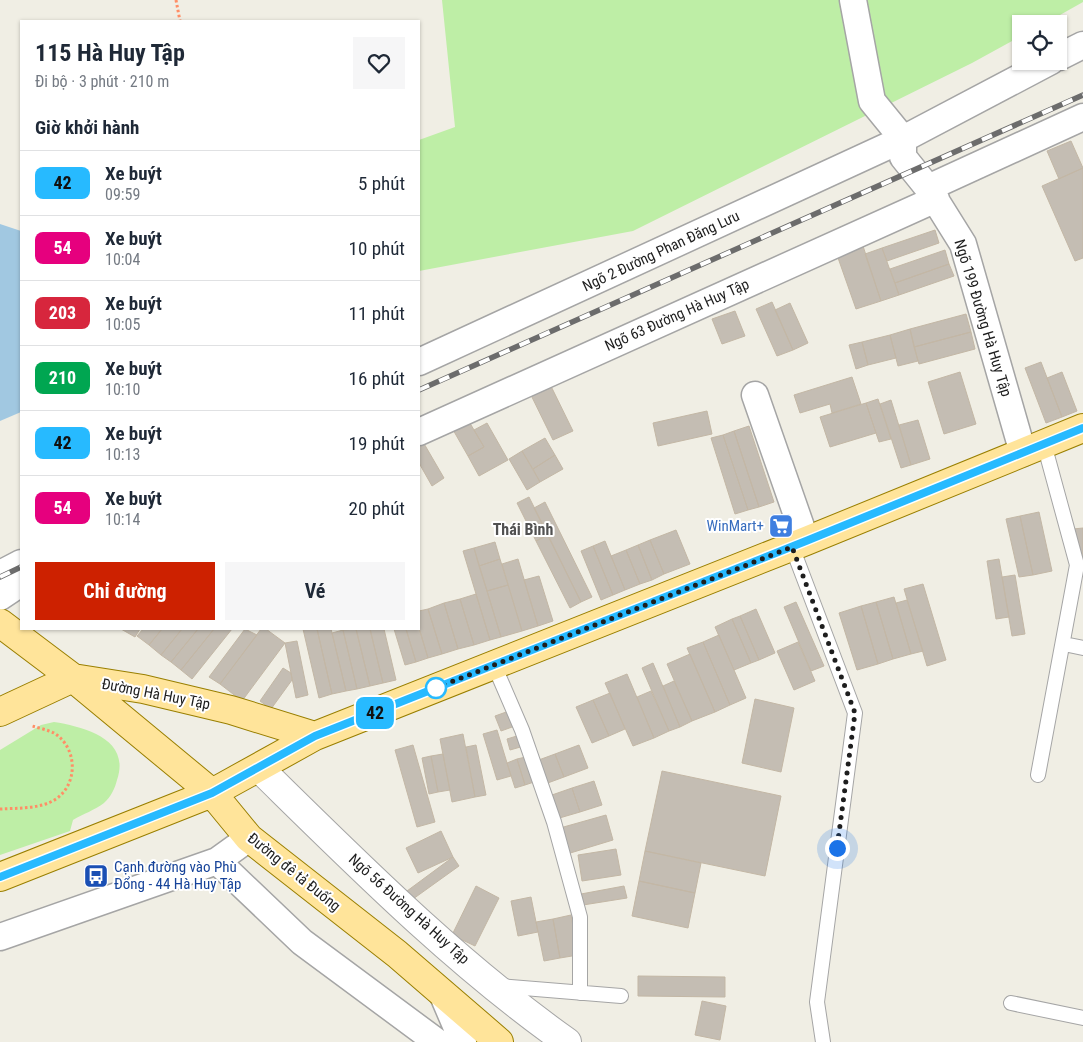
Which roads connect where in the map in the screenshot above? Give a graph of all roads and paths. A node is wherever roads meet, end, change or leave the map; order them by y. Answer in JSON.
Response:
{"nodes":[{"id":1,"x":176,"y":0,"type":"edge"},
{"id":2,"x":853,"y":0,"type":"edge"},
{"id":3,"x":180,"y":20,"type":"edge"},
{"id":4,"x":1083,"y":45,"type":"edge"},
{"id":5,"x":1067,"y":53,"type":"edge"},
{"id":6,"x":1034,"y":70,"type":"edge"},
{"id":7,"x":1083,"y":118,"type":"edge"},
{"id":8,"x":903,"y":139,"type":"junction"},
{"id":9,"x":932,"y":193,"type":"junction"},
{"id":10,"x":420,"y":362,"type":"edge"},
{"id":11,"x":755,"y":395,"type":"dead end"},
{"id":12,"x":1083,"y":428,"type":"edge"},
{"id":13,"x":420,"y":432,"type":"edge"},
{"id":14,"x":1033,"y":449,"type":"junction"},
{"id":15,"x":799,"y":544,"type":"junction"},
{"id":16,"x":20,"y":564,"type":"edge"},
{"id":17,"x":0,"y":574,"type":"edge"},
{"id":18,"x":20,"y":585,"type":"edge"},
{"id":19,"x":0,"y":597,"type":"edge"},
{"id":20,"x":0,"y":623,"type":"edge"},
{"id":21,"x":1064,"y":644,"type":"junction"},
{"id":22,"x":1083,"y":648,"type":"edge"},
{"id":23,"x":494,"y":665,"type":"junction"},
{"id":24,"x":73,"y":678,"type":"junction"},
{"id":25,"x":0,"y":712,"type":"edge"},
{"id":26,"x":32,"y":726,"type":"dead end"},
{"id":27,"x":315,"y":736,"type":"junction"},
{"id":28,"x":259,"y":768,"type":"junction"},
{"id":29,"x":1038,"y":775,"type":"dead end"},
{"id":30,"x":212,"y":793,"type":"junction"},
{"id":31,"x":0,"y":809,"type":"edge"},
{"id":32,"x":249,"y":838,"type":"junction"},
{"id":33,"x":217,"y":861,"type":"junction"},
{"id":34,"x":0,"y":877,"type":"edge"},
{"id":35,"x":0,"y":938,"type":"edge"},
{"id":36,"x":494,"y":985,"type":"junction"},
{"id":37,"x":442,"y":993,"type":"junction"},
{"id":38,"x":580,"y":993,"type":"junction"},
{"id":39,"x":621,"y":996,"type":"dead end"},
{"id":40,"x":1010,"y":1003,"type":"dead end"},
{"id":41,"x":1083,"y":1018,"type":"edge"},
{"id":42,"x":437,"y":1042,"type":"edge"},
{"id":43,"x":463,"y":1042,"type":"edge"},
{"id":44,"x":499,"y":1042,"type":"edge"},
{"id":45,"x":566,"y":1042,"type":"edge"},
{"id":46,"x":823,"y":1042,"type":"edge"}],
"edges":[{"from":1,"to":3,"type":"path"},
{"from":2,"to":8,"type":"street"},
{"from":4,"to":5,"type":"street"},
{"from":6,"to":8,"type":"street","name":"Ngõ 2 Đường Phan Đăng Lưu"},
{"from":7,"to":9,"type":"street","name":"Ngõ 63 Đường Hà Huy Tập"},
{"from":8,"to":9,"type":"street","name":"Ngõ 199 Đường Hà Huy Tập"},
{"from":8,"to":10,"type":"street","name":"Ngõ 2 Đường Phan Đăng Lưu"},
{"from":9,"to":13,"type":"street","name":"Ngõ 63 Đường Hà Huy Tập"},
{"from":9,"to":14,"type":"street","name":"Ngõ 199 Đường Hà Huy Tập"},
{"from":11,"to":15,"type":"street"},
{"from":12,"to":14,"type":"main road"},
{"from":14,"to":15,"type":"main road"},
{"from":14,"to":21,"type":"lane"},
{"from":15,"to":23,"type":"main road"},
{"from":15,"to":46,"type":"lane"},
{"from":16,"to":17,"type":"street"},
{"from":18,"to":19,"type":"street"},
{"from":20,"to":24,"type":"main road","name":"Đường đê tả Đuống"},
{"from":21,"to":22,"type":"lane"},
{"from":21,"to":29,"type":"lane"},
{"from":23,"to":27,"type":"main road"},
{"from":23,"to":38,"type":"lane"},
{"from":24,"to":25,"type":"main road"},
{"from":24,"to":27,"type":"main road","name":"Đường Hà Huy Tập"},
{"from":24,"to":30,"type":"main road","name":"Đường đê tả Đuống"},
{"from":26,"to":31,"type":"path"},
{"from":27,"to":28,"type":"main road"},
{"from":28,"to":30,"type":"main road"},
{"from":28,"to":36,"type":"street","name":"Ngõ 56 Đường Hà Huy Tập"},
{"from":30,"to":32,"type":"main road","name":"Đường đê tả Đuống"},
{"from":30,"to":34,"type":"main road"},
{"from":32,"to":33,"type":"street"},
{"from":32,"to":37,"type":"main road","name":"Đường đê tả Đuống"},
{"from":33,"to":35,"type":"street"},
{"from":33,"to":42,"type":"street"},
{"from":36,"to":38,"type":"lane"},
{"from":36,"to":45,"type":"street","name":"Ngõ 56 Đường Hà Huy Tập"},
{"from":37,"to":43,"type":"street"},
{"from":37,"to":44,"type":"main road","name":"Đường đê tả Đuống"},
{"from":38,"to":39,"type":"lane"},
{"from":40,"to":41,"type":"lane"}]}
